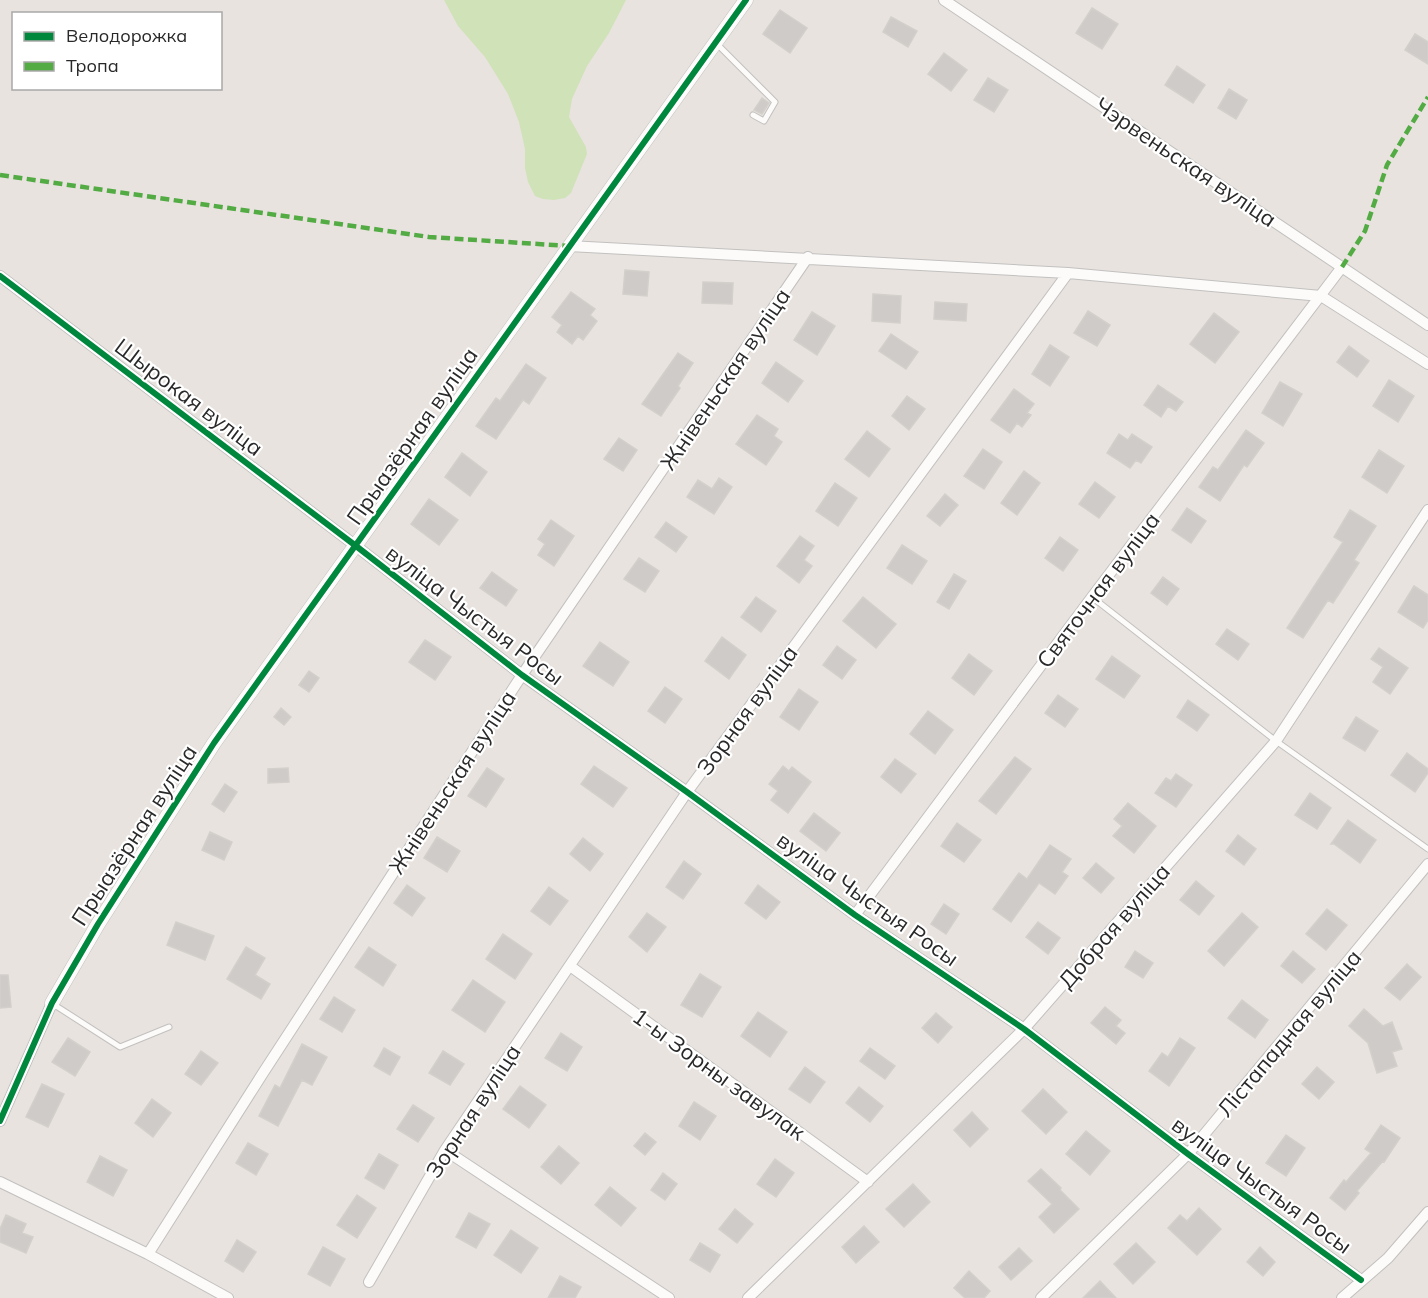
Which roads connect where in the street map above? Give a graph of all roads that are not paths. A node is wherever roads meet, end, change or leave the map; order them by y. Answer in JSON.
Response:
{"nodes":[{"id":1,"x":746,"y":0,"type":"edge"},
{"id":2,"x":945,"y":0,"type":"edge"},
{"id":3,"x":715,"y":42,"type":"junction"},
{"id":4,"x":753,"y":115,"type":"dead end"},
{"id":5,"x":569,"y":246,"type":"junction"},
{"id":6,"x":808,"y":257,"type":"junction"},
{"id":7,"x":1342,"y":267,"type":"junction"},
{"id":8,"x":1068,"y":273,"type":"junction"},
{"id":9,"x":0,"y":276,"type":"edge"},
{"id":10,"x":1321,"y":296,"type":"junction"},
{"id":11,"x":1428,"y":325,"type":"edge"},
{"id":12,"x":1428,"y":364,"type":"edge"},
{"id":13,"x":1428,"y":510,"type":"edge"},
{"id":14,"x":356,"y":546,"type":"junction"},
{"id":15,"x":1092,"y":597,"type":"junction"},
{"id":16,"x":522,"y":675,"type":"junction"},
{"id":17,"x":1276,"y":741,"type":"junction"},
{"id":18,"x":687,"y":792,"type":"junction"},
{"id":19,"x":1428,"y":849,"type":"edge"},
{"id":20,"x":1428,"y":864,"type":"edge"},
{"id":21,"x":855,"y":915,"type":"junction"},
{"id":22,"x":570,"y":966,"type":"junction"},
{"id":23,"x":52,"y":1003,"type":"junction"},
{"id":24,"x":169,"y":1027,"type":"dead end"},
{"id":25,"x":1024,"y":1029,"type":"junction"},
{"id":26,"x":0,"y":1121,"type":"edge"},
{"id":27,"x":445,"y":1150,"type":"junction"},
{"id":28,"x":1188,"y":1154,"type":"junction"},
{"id":29,"x":0,"y":1182,"type":"edge"},
{"id":30,"x":868,"y":1182,"type":"junction"},
{"id":31,"x":1428,"y":1212,"type":"edge"},
{"id":32,"x":148,"y":1254,"type":"junction"},
{"id":33,"x":1361,"y":1280,"type":"junction"},
{"id":34,"x":369,"y":1282,"type":"dead end"},
{"id":35,"x":228,"y":1298,"type":"edge"},
{"id":36,"x":669,"y":1298,"type":"edge"},
{"id":37,"x":748,"y":1298,"type":"edge"},
{"id":38,"x":1041,"y":1298,"type":"edge"},
{"id":39,"x":1342,"y":1298,"type":"edge"}],
"edges":[{"from":1,"to":3,"type":"street","name":"Прыазёрная вуліца"},
{"from":2,"to":7,"type":"street","name":"Чэрвеньская вуліца"},
{"from":3,"to":4,"type":"lane"},
{"from":3,"to":5,"type":"street","name":"Прыазёрная вуліца"},
{"from":5,"to":6,"type":"street"},
{"from":5,"to":14,"type":"street","name":"Прыазёрная вуліца"},
{"from":6,"to":8,"type":"street"},
{"from":6,"to":16,"type":"street","name":"Жнівеньская вуліца"},
{"from":7,"to":10,"type":"street","name":"Святочная вуліца"},
{"from":7,"to":11,"type":"street","name":"Чэрвеньская вуліца"},
{"from":8,"to":10,"type":"street"},
{"from":8,"to":18,"type":"street","name":"Зорная вуліца"},
{"from":9,"to":14,"type":"street","name":"Шырокая вуліца"},
{"from":10,"to":12,"type":"street"},
{"from":10,"to":15,"type":"street","name":"Святочная вуліца"},
{"from":13,"to":17,"type":"street","name":"Добрая вуліца"},
{"from":14,"to":16,"type":"street","name":"вуліца Чыстыя Росы"},
{"from":14,"to":23,"type":"street","name":"Прыазёрная вуліца"},
{"from":15,"to":17,"type":"lane"},
{"from":15,"to":21,"type":"street","name":"Святочная вуліца"},
{"from":16,"to":18,"type":"street","name":"вуліца Чыстыя Росы"},
{"from":16,"to":32,"type":"street","name":"Жнівеньская вуліца"},
{"from":17,"to":19,"type":"lane"},
{"from":17,"to":25,"type":"street","name":"Добрая вуліца"},
{"from":18,"to":21,"type":"street","name":"вуліца Чыстыя Росы"},
{"from":18,"to":22,"type":"street","name":"Зорная вуліца"},
{"from":20,"to":28,"type":"street","name":"Лістападная вуліца"},
{"from":21,"to":25,"type":"street","name":"вуліца Чыстыя Росы"},
{"from":22,"to":27,"type":"street","name":"Зорная вуліца"},
{"from":22,"to":30,"type":"street","name":"1-ы Зорны завулак"},
{"from":23,"to":24,"type":"lane"},
{"from":23,"to":26,"type":"street","name":"Прыазёрная вуліца"},
{"from":25,"to":28,"type":"street","name":"вуліца Чыстыя Росы"},
{"from":25,"to":30,"type":"street","name":"Добрая вуліца"},
{"from":27,"to":34,"type":"street","name":"Зорная вуліца"},
{"from":27,"to":36,"type":"street"},
{"from":28,"to":33,"type":"street","name":"вуліца Чыстыя Росы"},
{"from":28,"to":38,"type":"street","name":"Лістападная вуліца"},
{"from":29,"to":32,"type":"street"},
{"from":30,"to":37,"type":"street","name":"Добрая вуліца"},
{"from":31,"to":33,"type":"street"},
{"from":32,"to":35,"type":"street"},
{"from":33,"to":39,"type":"street"}]}
